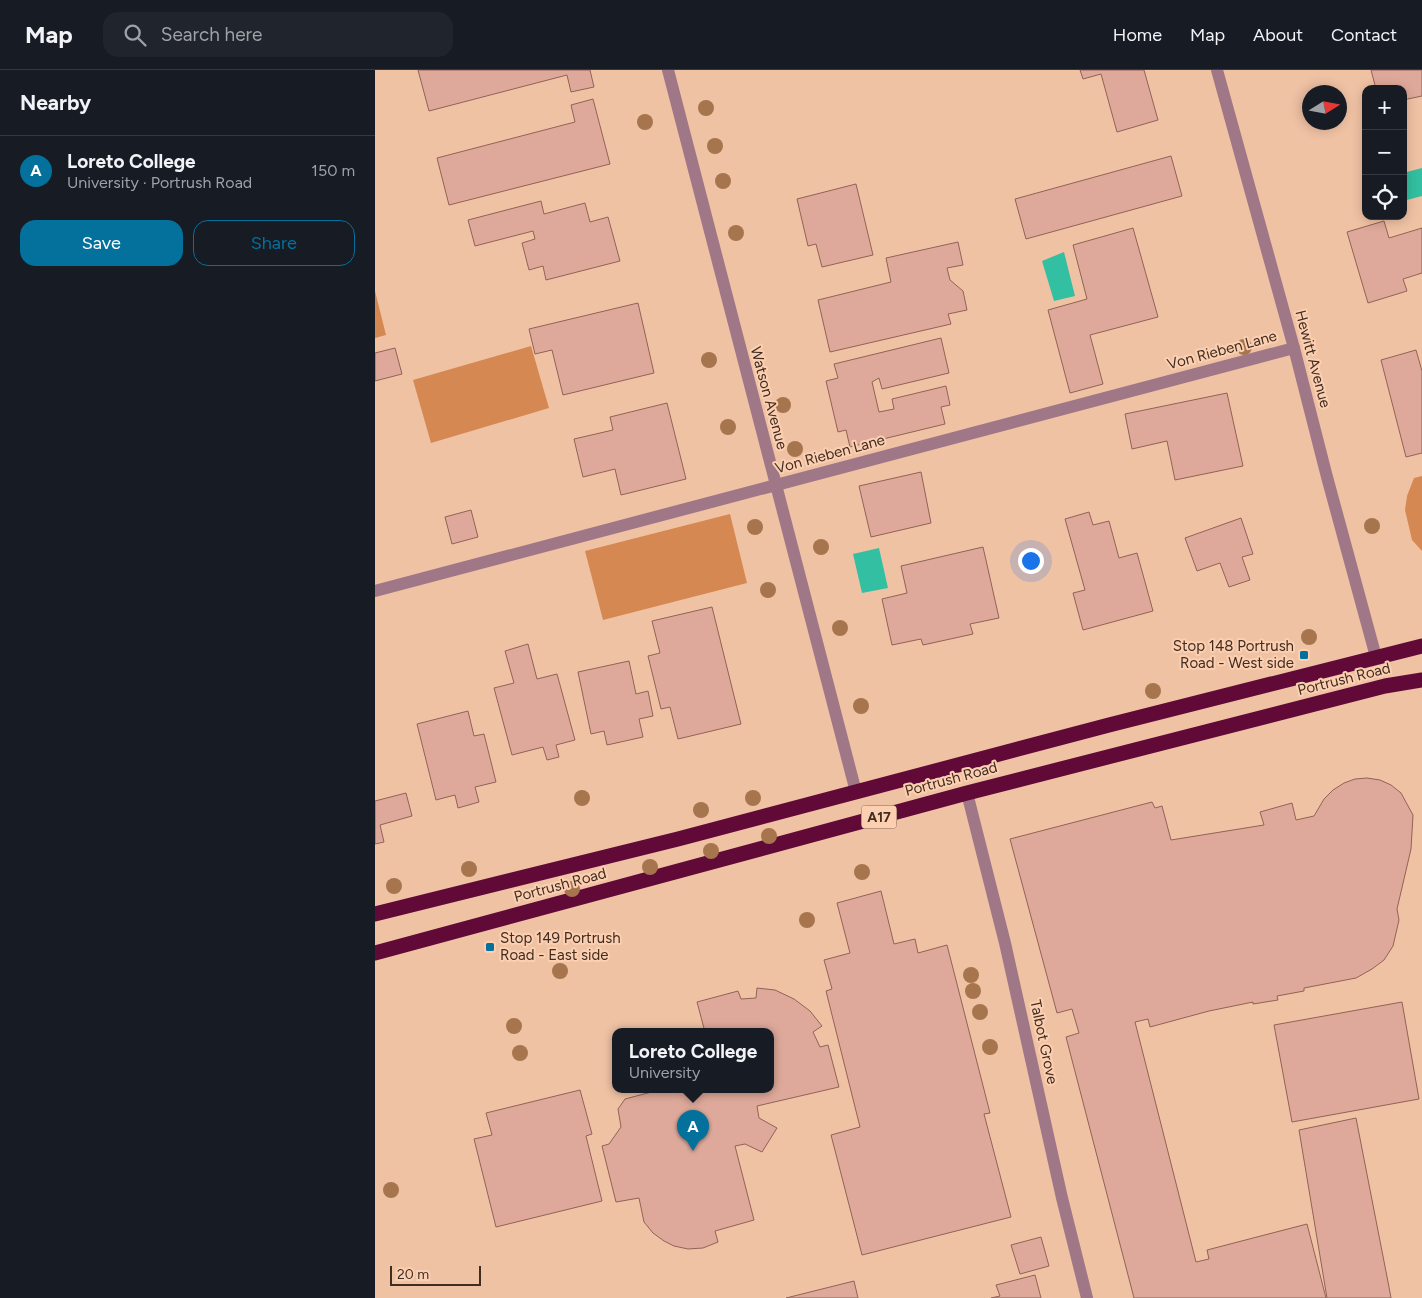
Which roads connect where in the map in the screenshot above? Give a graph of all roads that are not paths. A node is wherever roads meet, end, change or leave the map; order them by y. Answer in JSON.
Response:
{"nodes":[{"id":1,"x":668,"y":70,"type":"edge"},
{"id":2,"x":1217,"y":70,"type":"edge"},
{"id":3,"x":1294,"y":348,"type":"junction"},
{"id":4,"x":775,"y":486,"type":"junction"},
{"id":5,"x":375,"y":591,"type":"edge"},
{"id":6,"x":1422,"y":646,"type":"edge"},
{"id":7,"x":1376,"y":657,"type":"junction"},
{"id":8,"x":1422,"y":680,"type":"edge"},
{"id":9,"x":856,"y":792,"type":"junction"},
{"id":10,"x":967,"y":792,"type":"junction"},
{"id":11,"x":375,"y":914,"type":"edge"},
{"id":12,"x":375,"y":954,"type":"edge"},
{"id":13,"x":1087,"y":1298,"type":"edge"}],
"edges":[{"from":1,"to":4,"type":"street","name":"Watson Avenue"},
{"from":2,"to":3,"type":"street","name":"Hewitt Avenue"},
{"from":3,"to":4,"type":"street","name":"Von Rieben Lane"},
{"from":3,"to":7,"type":"street","name":"Hewitt Avenue"},
{"from":4,"to":5,"type":"street","name":"Von Rieben Lane"},
{"from":4,"to":9,"type":"street","name":"Watson Avenue"},
{"from":6,"to":7,"type":"highway","name":"Portrush Road","number":"A17"},
{"from":7,"to":9,"type":"highway","name":"Portrush Road","number":"A17"},
{"from":8,"to":10,"type":"highway","name":"Portrush Road","number":"A17"},
{"from":9,"to":11,"type":"highway","name":"Portrush Road","number":"A17"},
{"from":10,"to":12,"type":"highway","name":"Portrush Road","number":"A17"},
{"from":10,"to":13,"type":"street","name":"Talbot Grove"}]}
